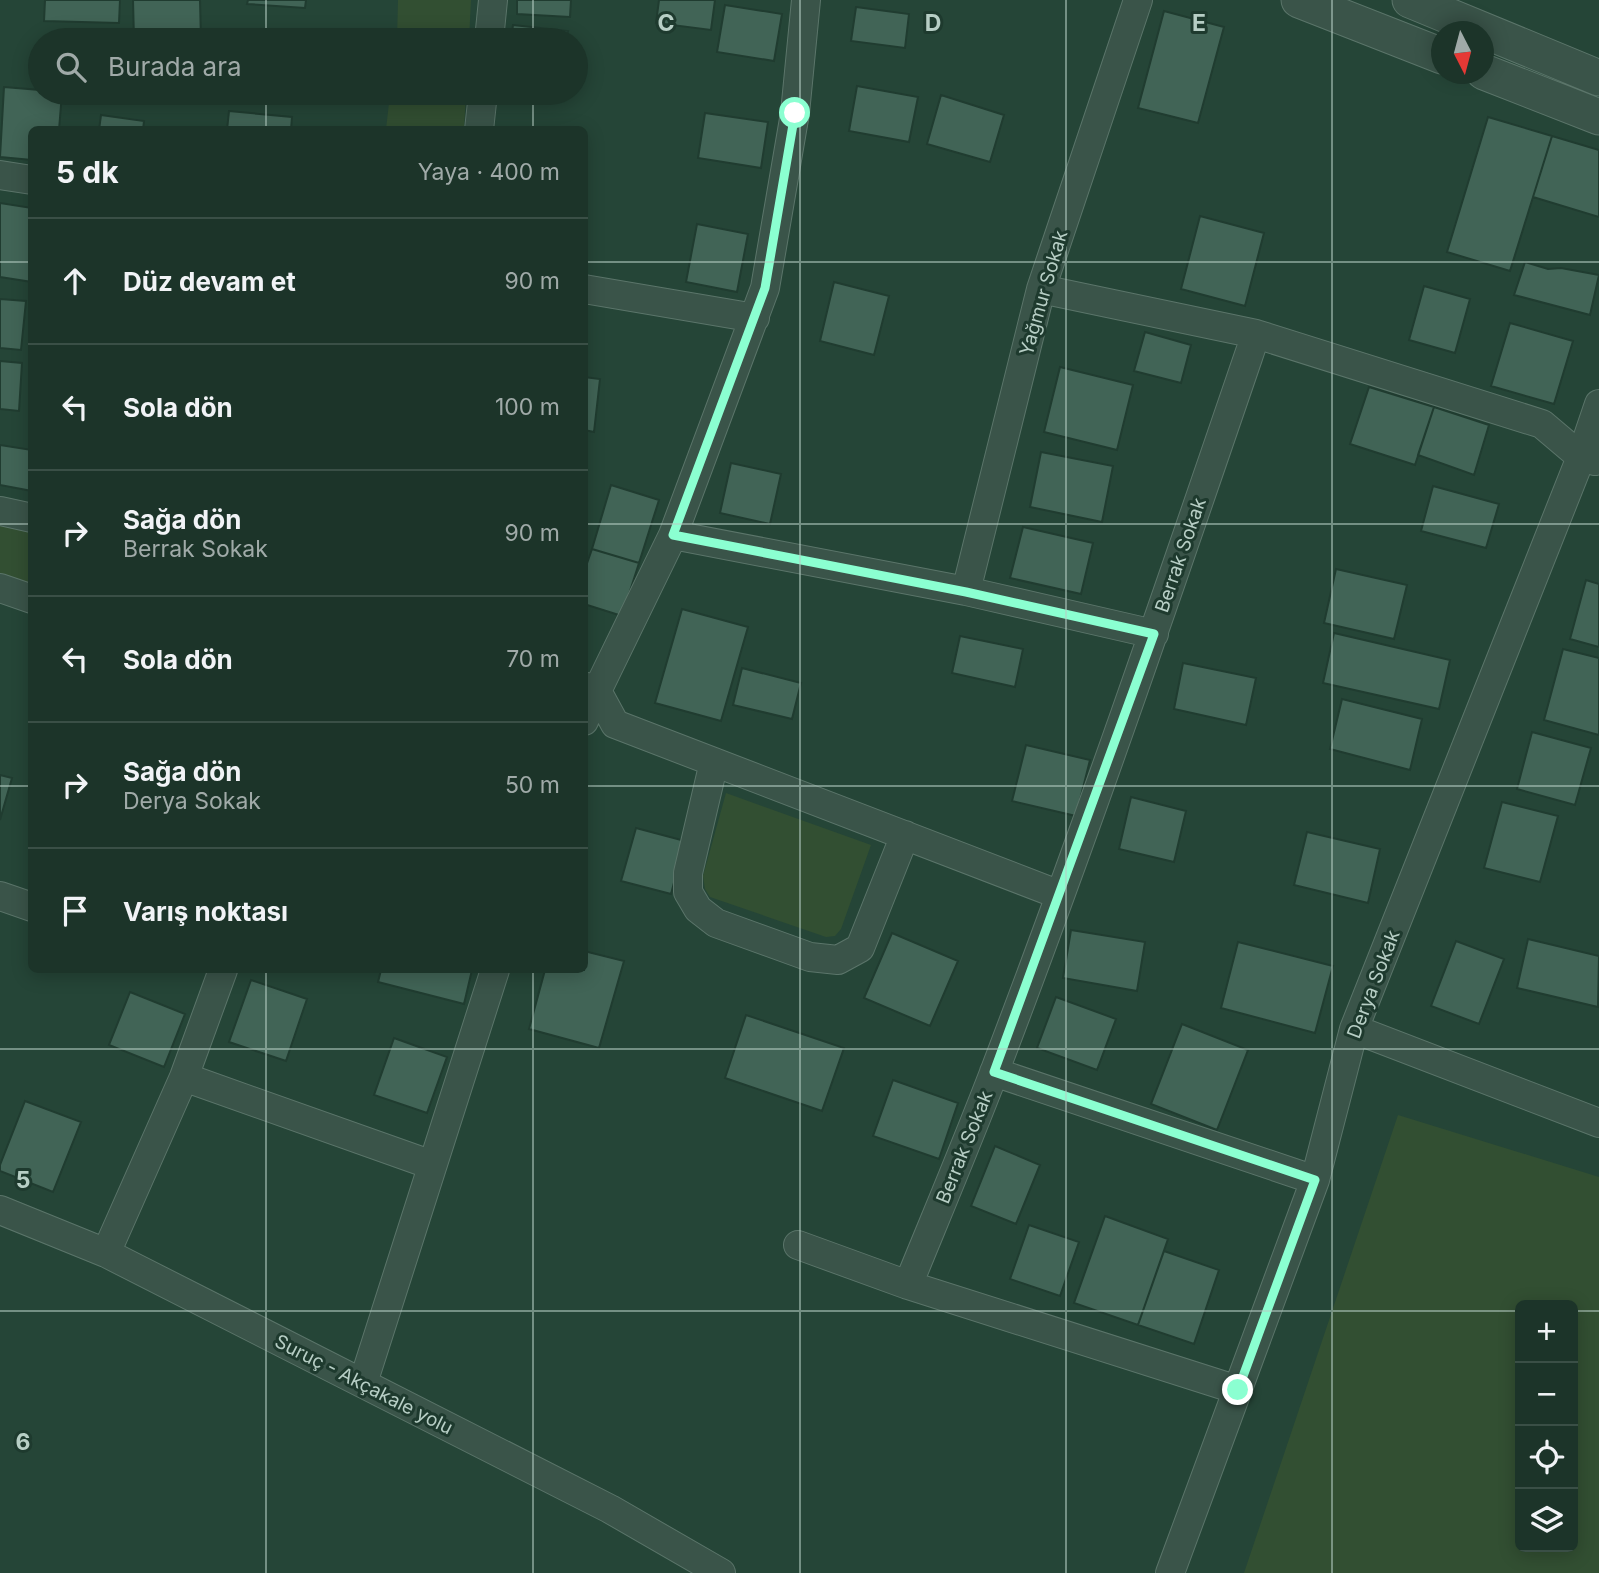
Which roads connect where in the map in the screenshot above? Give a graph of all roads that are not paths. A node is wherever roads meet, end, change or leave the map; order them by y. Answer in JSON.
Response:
{"nodes":[{"id":1,"x":493,"y":0,"type":"edge"},
{"id":2,"x":806,"y":0,"type":"edge"},
{"id":3,"x":1138,"y":0,"type":"edge"},
{"id":4,"x":1299,"y":0,"type":"edge"},
{"id":5,"x":1410,"y":0,"type":"edge"},
{"id":6,"x":490,"y":28,"type":"edge"},
{"id":7,"x":1431,"y":51,"type":"edge"},
{"id":8,"x":1494,"y":76,"type":"edge"},
{"id":9,"x":1599,"y":78,"type":"edge"},
{"id":10,"x":482,"y":105,"type":"edge"},
{"id":11,"x":1599,"y":117,"type":"edge"},
{"id":12,"x":479,"y":126,"type":"edge"},
{"id":13,"x":0,"y":175,"type":"edge"},
{"id":14,"x":28,"y":179,"type":"edge"},
{"id":15,"x":1041,"y":289,"type":"junction"},
{"id":16,"x":588,"y":290,"type":"edge"},
{"id":17,"x":755,"y":318,"type":"junction"},
{"id":18,"x":1256,"y":334,"type":"junction"},
{"id":19,"x":1599,"y":404,"type":"edge"},
{"id":20,"x":1590,"y":459,"type":"edge"},
{"id":21,"x":0,"y":511,"type":"edge"},
{"id":22,"x":28,"y":517,"type":"edge"},
{"id":23,"x":673,"y":535,"type":"junction"},
{"id":24,"x":0,"y":588,"type":"edge"},
{"id":25,"x":966,"y":592,"type":"junction"},
{"id":26,"x":28,"y":598,"type":"edge"},
{"id":27,"x":1154,"y":634,"type":"junction"},
{"id":28,"x":591,"y":688,"type":"edge"},
{"id":29,"x":715,"y":762,"type":"junction"},
{"id":30,"x":905,"y":835,"type":"junction"},
{"id":31,"x":1060,"y":895,"type":"junction"},
{"id":32,"x":0,"y":897,"type":"edge"},
{"id":33,"x":28,"y":906,"type":"edge"},
{"id":34,"x":218,"y":973,"type":"edge"},
{"id":35,"x":494,"y":973,"type":"edge"},
{"id":36,"x":1354,"y":1029,"type":"junction"},
{"id":37,"x":994,"y":1072,"type":"junction"},
{"id":38,"x":184,"y":1077,"type":"junction"},
{"id":39,"x":1599,"y":1123,"type":"edge"},
{"id":40,"x":432,"y":1165,"type":"junction"},
{"id":41,"x":1315,"y":1180,"type":"junction"},
{"id":42,"x":0,"y":1210,"type":"edge"},
{"id":43,"x":798,"y":1245,"type":"dead end"},
{"id":44,"x":106,"y":1253,"type":"junction"},
{"id":45,"x":908,"y":1286,"type":"junction"},
{"id":46,"x":363,"y":1384,"type":"junction"},
{"id":47,"x":1238,"y":1390,"type":"junction"},
{"id":48,"x":721,"y":1573,"type":"edge"},
{"id":49,"x":1170,"y":1573,"type":"edge"}],
"edges":[{"from":1,"to":6,"type":"street"},
{"from":2,"to":17,"type":"street"},
{"from":3,"to":15,"type":"street","name":"Yağmur Sokak"},
{"from":4,"to":7,"type":"street"},
{"from":5,"to":9,"type":"street"},
{"from":8,"to":11,"type":"street"},
{"from":10,"to":12,"type":"street"},
{"from":13,"to":14,"type":"street"},
{"from":15,"to":18,"type":"street"},
{"from":15,"to":25,"type":"street","name":"Yağmur Sokak"},
{"from":16,"to":17,"type":"street"},
{"from":17,"to":23,"type":"street"},
{"from":18,"to":20,"type":"street"},
{"from":18,"to":27,"type":"street","name":"Berrak Sokak"},
{"from":19,"to":20,"type":"street","name":"Derya Sokak"},
{"from":20,"to":36,"type":"street","name":"Derya Sokak"},
{"from":21,"to":22,"type":"street"},
{"from":23,"to":25,"type":"street"},
{"from":23,"to":28,"type":"street"},
{"from":24,"to":26,"type":"street"},
{"from":25,"to":27,"type":"street"},
{"from":27,"to":31,"type":"street","name":"Berrak Sokak"},
{"from":28,"to":29,"type":"street"},
{"from":29,"to":30,"type":"street"},
{"from":29,"to":30,"type":"street"},
{"from":30,"to":31,"type":"street"},
{"from":31,"to":37,"type":"street","name":"Berrak Sokak"},
{"from":32,"to":33,"type":"street"},
{"from":34,"to":38,"type":"street"},
{"from":35,"to":40,"type":"street"},
{"from":36,"to":39,"type":"street"},
{"from":36,"to":41,"type":"street","name":"Derya Sokak"},
{"from":37,"to":41,"type":"street"},
{"from":37,"to":45,"type":"street","name":"Berrak Sokak"},
{"from":38,"to":40,"type":"street"},
{"from":38,"to":44,"type":"street"},
{"from":40,"to":46,"type":"street"},
{"from":41,"to":47,"type":"street","name":"Derya Sokak"},
{"from":42,"to":44,"type":"street","name":"Suruç - Akçakale yolu"},
{"from":43,"to":45,"type":"street"},
{"from":44,"to":46,"type":"street","name":"Suruç - Akçakale yolu"},
{"from":45,"to":47,"type":"street"},
{"from":46,"to":48,"type":"street","name":"Suruç - Akçakale yolu"},
{"from":47,"to":49,"type":"street","name":"Derya Sokak"}]}
